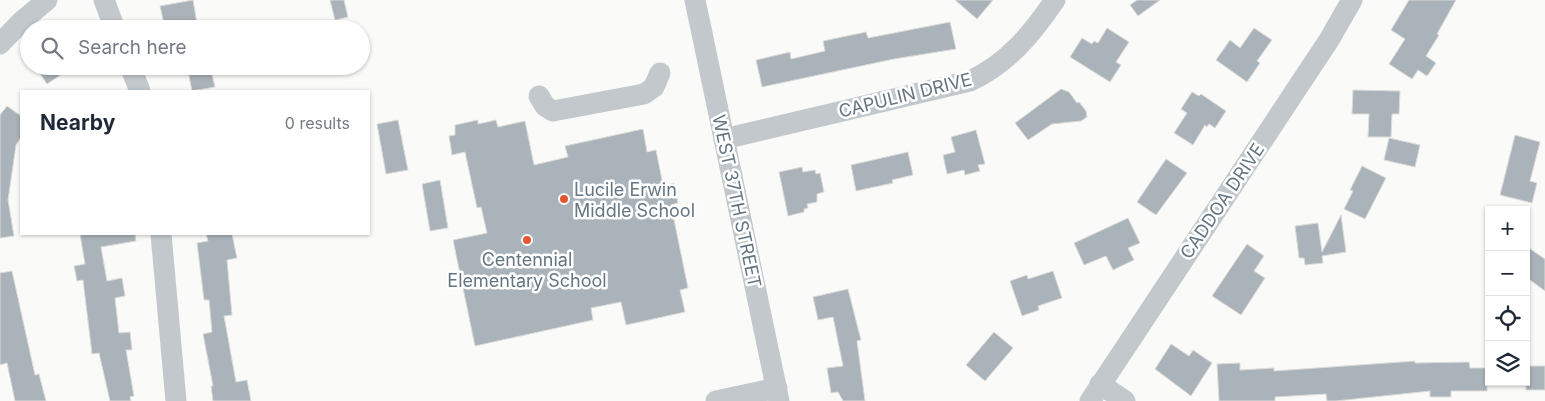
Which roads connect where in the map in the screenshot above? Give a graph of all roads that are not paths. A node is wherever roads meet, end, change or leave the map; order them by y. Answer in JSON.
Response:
{"nodes":[{"id":1,"x":47,"y":0,"type":"edge"},
{"id":2,"x":104,"y":0,"type":"edge"},
{"id":3,"x":695,"y":0,"type":"edge"},
{"id":4,"x":1055,"y":0,"type":"edge"},
{"id":5,"x":1352,"y":0,"type":"edge"},
{"id":6,"x":23,"y":20,"type":"edge"},
{"id":7,"x":112,"y":20,"type":"edge"},
{"id":8,"x":20,"y":23,"type":"edge"},
{"id":9,"x":0,"y":44,"type":"edge"},
{"id":10,"x":660,"y":73,"type":"dead end"},
{"id":11,"x":134,"y":75,"type":"edge"},
{"id":12,"x":140,"y":90,"type":"edge"},
{"id":13,"x":539,"y":96,"type":"dead end"},
{"id":14,"x":724,"y":139,"type":"junction"},
{"id":15,"x":161,"y":235,"type":"edge"},
{"id":16,"x":1095,"y":393,"type":"edge"},
{"id":17,"x":778,"y":395,"type":"edge"},
{"id":18,"x":176,"y":401,"type":"edge"},
{"id":19,"x":716,"y":401,"type":"edge"},
{"id":20,"x":1125,"y":401,"type":"edge"}],
"edges":[{"from":1,"to":6,"type":"street"},
{"from":2,"to":7,"type":"street"},
{"from":3,"to":14,"type":"street","name":"WEST 37TH STREET"},
{"from":4,"to":14,"type":"street","name":"CAPULIN DRIVE"},
{"from":5,"to":16,"type":"street","name":"CADDOA DRIVE"},
{"from":8,"to":9,"type":"street"},
{"from":10,"to":13,"type":"street"},
{"from":11,"to":12,"type":"street"},
{"from":14,"to":17,"type":"street","name":"WEST 37TH STREET"},
{"from":15,"to":18,"type":"street"},
{"from":16,"to":20,"type":"street"},
{"from":17,"to":19,"type":"street"}]}
